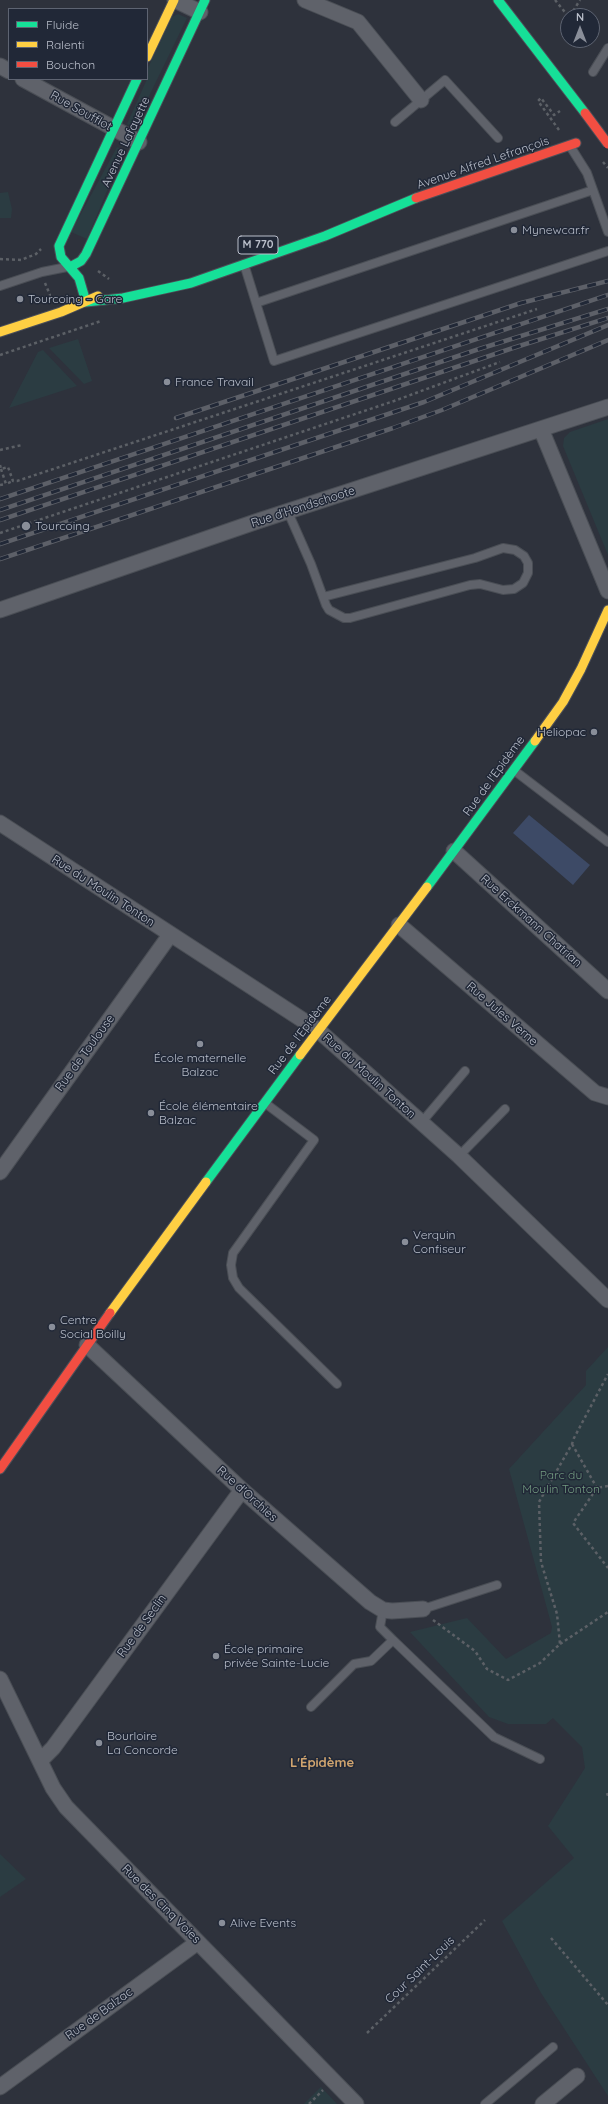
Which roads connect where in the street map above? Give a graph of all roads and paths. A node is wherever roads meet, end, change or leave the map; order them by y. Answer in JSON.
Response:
{"nodes":[{"id":1,"x":175,"y":0,"type":"edge"},
{"id":2,"x":305,"y":0,"type":"edge"},
{"id":3,"x":498,"y":0,"type":"edge"},
{"id":4,"x":555,"y":0,"type":"edge"},
{"id":5,"x":203,"y":6,"type":"edge"},
{"id":6,"x":562,"y":8,"type":"edge"},
{"id":7,"x":608,"y":48,"type":"edge"},
{"id":8,"x":148,"y":55,"type":"edge"},
{"id":9,"x":593,"y":72,"type":"dead end"},
{"id":10,"x":25,"y":80,"type":"edge"},
{"id":11,"x":137,"y":80,"type":"edge"},
{"id":12,"x":421,"y":100,"type":"junction"},
{"id":13,"x":554,"y":115,"type":"dead end"},
{"id":14,"x":395,"y":122,"type":"dead end"},
{"id":15,"x":556,"y":126,"type":"dead end"},
{"id":16,"x":113,"y":130,"type":"junction"},
{"id":17,"x":498,"y":138,"type":"dead end"},
{"id":18,"x":139,"y":142,"type":"junction"},
{"id":19,"x":573,"y":144,"type":"joint"},
{"id":20,"x":608,"y":144,"type":"edge"},
{"id":21,"x":593,"y":190,"type":"junction"},
{"id":22,"x":398,"y":205,"type":"junction"},
{"id":23,"x":345,"y":217,"type":"dead end"},
{"id":24,"x":608,"y":232,"type":"edge"},
{"id":25,"x":608,"y":251,"type":"edge"},
{"id":26,"x":36,"y":254,"type":"dead end"},
{"id":27,"x":0,"y":259,"type":"edge"},
{"id":28,"x":244,"y":264,"type":"junction"},
{"id":29,"x":70,"y":266,"type":"junction"},
{"id":30,"x":45,"y":283,"type":"dead end"},
{"id":31,"x":0,"y":286,"type":"edge"},
{"id":32,"x":112,"y":289,"type":"dead end"},
{"id":33,"x":55,"y":294,"type":"dead end"},
{"id":34,"x":86,"y":302,"type":"junction"},
{"id":35,"x":256,"y":303,"type":"junction"},
{"id":36,"x":537,"y":309,"type":"dead end"},
{"id":37,"x":108,"y":319,"type":"dead end"},
{"id":38,"x":0,"y":332,"type":"edge"},
{"id":39,"x":0,"y":355,"type":"edge"},
{"id":40,"x":500,"y":362,"type":"dead end"},
{"id":41,"x":608,"y":407,"type":"edge"},
{"id":42,"x":541,"y":429,"type":"junction"},
{"id":43,"x":22,"y":445,"type":"dead end"},
{"id":44,"x":0,"y":450,"type":"edge"},
{"id":45,"x":0,"y":468,"type":"edge"},
{"id":46,"x":13,"y":481,"type":"junction"},
{"id":47,"x":6,"y":484,"type":"junction"},
{"id":48,"x":0,"y":485,"type":"edge"},
{"id":49,"x":288,"y":512,"type":"junction"},
{"id":50,"x":0,"y":533,"type":"edge"},
{"id":51,"x":608,"y":591,"type":"edge"},
{"id":52,"x":323,"y":597,"type":"junction"},
{"id":53,"x":0,"y":610,"type":"edge"},
{"id":54,"x":608,"y":610,"type":"edge"},
{"id":55,"x":513,"y":770,"type":"junction"},
{"id":56,"x":0,"y":823,"type":"edge"},
{"id":57,"x":608,"y":842,"type":"edge"},
{"id":58,"x":454,"y":851,"type":"junction"},
{"id":59,"x":399,"y":925,"type":"junction"},
{"id":60,"x":170,"y":935,"type":"junction"},
{"id":61,"x":608,"y":991,"type":"edge"},
{"id":62,"x":318,"y":1030,"type":"junction"},
{"id":63,"x":466,"y":1071,"type":"dead end"},
{"id":64,"x":608,"y":1097,"type":"edge"},
{"id":65,"x":264,"y":1103,"type":"junction"},
{"id":66,"x":504,"y":1109,"type":"dead end"},
{"id":67,"x":421,"y":1123,"type":"junction"},
{"id":68,"x":459,"y":1156,"type":"junction"},
{"id":69,"x":0,"y":1172,"type":"edge"},
{"id":70,"x":608,"y":1300,"type":"edge"},
{"id":71,"x":87,"y":1345,"type":"junction"},
{"id":72,"x":608,"y":1374,"type":"edge"},
{"id":73,"x":337,"y":1384,"type":"dead end"},
{"id":74,"x":572,"y":1444,"type":"junction"},
{"id":75,"x":0,"y":1470,"type":"edge"},
{"id":76,"x":608,"y":1486,"type":"edge"},
{"id":77,"x":597,"y":1488,"type":"junction"},
{"id":78,"x":242,"y":1490,"type":"junction"},
{"id":79,"x":608,"y":1568,"type":"edge"},
{"id":80,"x":497,"y":1585,"type":"dead end"},
{"id":81,"x":423,"y":1609,"type":"junction"},
{"id":82,"x":383,"y":1610,"type":"junction"},
{"id":83,"x":608,"y":1612,"type":"edge"},
{"id":84,"x":394,"y":1640,"type":"junction"},
{"id":85,"x":560,"y":1644,"type":"junction"},
{"id":86,"x":0,"y":1679,"type":"edge"},
{"id":87,"x":311,"y":1707,"type":"dead end"},
{"id":88,"x":540,"y":1760,"type":"dead end"},
{"id":89,"x":40,"y":1761,"type":"junction"},
{"id":90,"x":485,"y":1920,"type":"dead end"},
{"id":91,"x":552,"y":1938,"type":"dead end"},
{"id":92,"x":198,"y":1942,"type":"junction"},
{"id":93,"x":608,"y":2004,"type":"edge"},
{"id":94,"x":368,"y":2033,"type":"dead end"},
{"id":95,"x":553,"y":2047,"type":"dead end"},
{"id":96,"x":577,"y":2076,"type":"dead end"},
{"id":97,"x":0,"y":2087,"type":"edge"},
{"id":98,"x":356,"y":2104,"type":"edge"},
{"id":99,"x":485,"y":2104,"type":"edge"},
{"id":100,"x":543,"y":2104,"type":"edge"}],
"edges":[{"from":1,"to":5,"type":"street"},
{"from":1,"to":8,"type":"main road"},
{"from":2,"to":12,"type":"street"},
{"from":3,"to":20,"type":"main road","bridge":true},
{"from":4,"to":6,"type":"path"},
{"from":5,"to":18,"type":"main road","name":"Avenue Lafayette"},
{"from":7,"to":9,"type":"lane"},
{"from":10,"to":16,"type":"street","name":"Rue Soufflot"},
{"from":11,"to":16,"type":"main road","name":"Avenue Lafayette"},
{"from":12,"to":14,"type":"lane"},
{"from":12,"to":17,"type":"lane"},
{"from":13,"to":15,"type":"path"},
{"from":16,"to":18,"type":"street","name":"Rue Soufflot"},
{"from":16,"to":29,"type":"main road","name":"Avenue Lafayette"},
{"from":18,"to":29,"type":"main road","name":"Avenue Lafayette"},
{"from":19,"to":21,"type":"lane"},
{"from":19,"to":22,"type":"main road","name":"Avenue Alfred Lefrançois","number":"M 770"},
{"from":21,"to":24,"type":"lane"},
{"from":21,"to":35,"type":"lane"},
{"from":22,"to":23,"type":"main road","name":"Avenue Alfred Lefrançois","number":"M 770"},
{"from":22,"to":28,"type":"main road","name":"Avenue Alfred Lefrançois","number":"M 770"},
{"from":25,"to":35,"type":"lane"},
{"from":26,"to":27,"type":"path"},
{"from":28,"to":34,"type":"main road","name":"Avenue Alfred Lefrançois","number":"M 770"},
{"from":28,"to":35,"type":"lane"},
{"from":29,"to":31,"type":"lane"},
{"from":29,"to":34,"type":"main road","name":"Avenue Lafayette"},
{"from":30,"to":33,"type":"path"},
{"from":32,"to":34,"type":"main road","number":"M 770"},
{"from":34,"to":38,"type":"main road","number":"M 770"},
{"from":36,"to":46,"type":"path"},
{"from":37,"to":39,"type":"path"},
{"from":40,"to":50,"type":"path"},
{"from":41,"to":42,"type":"street","name":"Rue d'Hondschoote"},
{"from":42,"to":49,"type":"street","name":"Rue d'Hondschoote"},
{"from":42,"to":51,"type":"street"},
{"from":43,"to":44,"type":"path"},
{"from":45,"to":46,"type":"path"},
{"from":45,"to":47,"type":"path"},
{"from":46,"to":47,"type":"path"},
{"from":47,"to":48,"type":"path"},
{"from":49,"to":52,"type":"lane"},
{"from":49,"to":53,"type":"street","name":"Rue d'Hondschoote"},
{"from":52,"to":52,"type":"lane"},
{"from":54,"to":55,"type":"main road","name":"Rue de l'Epidème"},
{"from":55,"to":57,"type":"lane"},
{"from":55,"to":58,"type":"main road","name":"Rue de l'Epidème"},
{"from":56,"to":60,"type":"street","name":"Rue du Moulin Tonton"},
{"from":58,"to":59,"type":"main road","name":"Rue de l'Epidème"},
{"from":58,"to":61,"type":"street","name":"Rue Erckmann Chatrian"},
{"from":59,"to":62,"type":"main road","name":"Rue de l'Epidème"},
{"from":59,"to":64,"type":"street","name":"Rue Jules Verne"},
{"from":60,"to":62,"type":"street","name":"Rue du Moulin Tonton"},
{"from":60,"to":69,"type":"street","name":"Rue de Toulouse"},
{"from":62,"to":65,"type":"main road","name":"Rue de l'Epidème"},
{"from":62,"to":67,"type":"street","name":"Rue du Moulin Tonton"},
{"from":63,"to":67,"type":"lane"},
{"from":65,"to":71,"type":"main road","name":"Rue de l'Epidème"},
{"from":65,"to":73,"type":"lane"},
{"from":66,"to":68,"type":"lane"},
{"from":67,"to":68,"type":"street","name":"Rue du Moulin Tonton"},
{"from":68,"to":70,"type":"street","name":"Rue du Moulin Tonton"},
{"from":71,"to":75,"type":"main road","name":"Rue de l'Epidème"},
{"from":71,"to":78,"type":"street","name":"Rue d'Orchies"},
{"from":72,"to":74,"type":"path"},
{"from":74,"to":77,"type":"path"},
{"from":74,"to":85,"type":"path"},
{"from":76,"to":77,"type":"path"},
{"from":77,"to":79,"type":"path"},
{"from":78,"to":82,"type":"street","name":"Rue d'Orchies"},
{"from":78,"to":89,"type":"street","name":"Rue de Seclin"},
{"from":80,"to":81,"type":"lane"},
{"from":81,"to":82,"type":"street","name":"Rue d'Orchies"},
{"from":81,"to":85,"type":"path"},
{"from":82,"to":84,"type":"lane"},
{"from":83,"to":85,"type":"path"},
{"from":84,"to":87,"type":"lane"},
{"from":84,"to":88,"type":"lane"},
{"from":86,"to":89,"type":"street","name":"Rue des Cinq Voies"},
{"from":89,"to":92,"type":"street","name":"Rue des Cinq Voies"},
{"from":90,"to":94,"type":"path","name":"Cour Saint-Louis"},
{"from":91,"to":93,"type":"path"},
{"from":92,"to":97,"type":"street","name":"Rue de Balzac"},
{"from":92,"to":98,"type":"street","name":"Rue des Cinq Voies"},
{"from":95,"to":99,"type":"lane"},
{"from":96,"to":100,"type":"street"}]}
